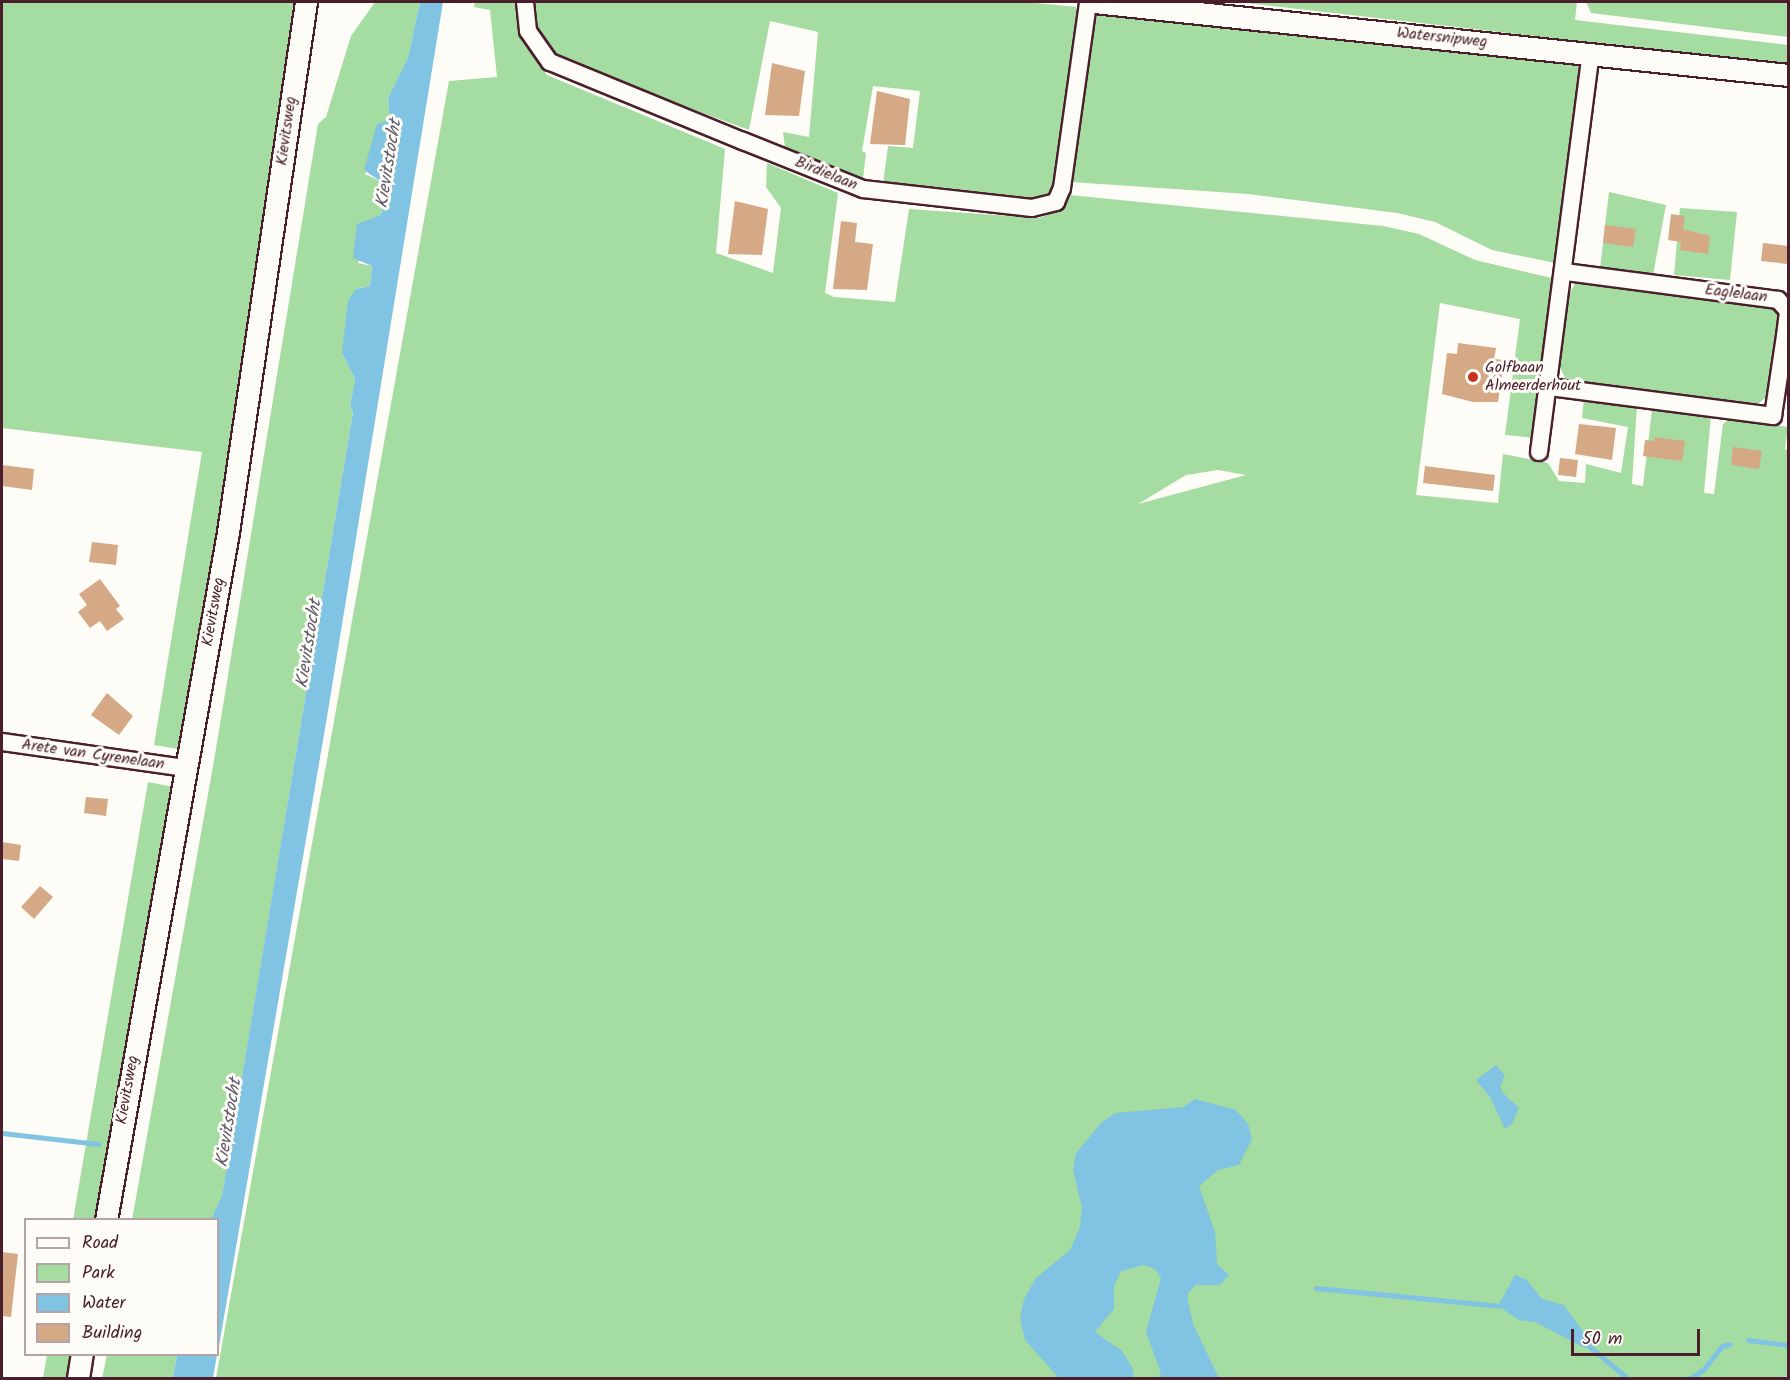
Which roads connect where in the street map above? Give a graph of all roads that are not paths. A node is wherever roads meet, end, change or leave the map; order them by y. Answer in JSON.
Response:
{"nodes":[{"id":1,"x":306,"y":2,"type":"edge"},
{"id":2,"x":525,"y":2,"type":"edge"},
{"id":3,"x":1088,"y":2,"type":"edge"},
{"id":4,"x":1094,"y":2,"type":"edge"},
{"id":5,"x":1591,"y":54,"type":"junction"},
{"id":6,"x":1788,"y":75,"type":"edge"},
{"id":7,"x":1565,"y":272,"type":"junction"},
{"id":8,"x":1550,"y":387,"type":"junction"},
{"id":9,"x":1539,"y":452,"type":"dead end"},
{"id":10,"x":2,"y":742,"type":"edge"},
{"id":11,"x":185,"y":768,"type":"junction"},
{"id":12,"x":106,"y":1218,"type":"edge"},
{"id":13,"x":82,"y":1356,"type":"edge"},
{"id":14,"x":78,"y":1378,"type":"edge"}],
"edges":[{"from":1,"to":11,"type":"street","name":"Kievitsweg"},
{"from":2,"to":3,"type":"street","name":"Birdielaan"},
{"from":4,"to":5,"type":"street","name":"Watersnipweg"},
{"from":5,"to":6,"type":"street","name":"Watersnipweg"},
{"from":5,"to":7,"type":"street"},
{"from":7,"to":8,"type":"street"},
{"from":7,"to":8,"type":"street","name":"Eaglelaan"},
{"from":8,"to":9,"type":"street"},
{"from":10,"to":11,"type":"street","name":"Arete van Cyrenelaan"},
{"from":11,"to":12,"type":"street","name":"Kievitsweg"},
{"from":13,"to":14,"type":"street"}]}
